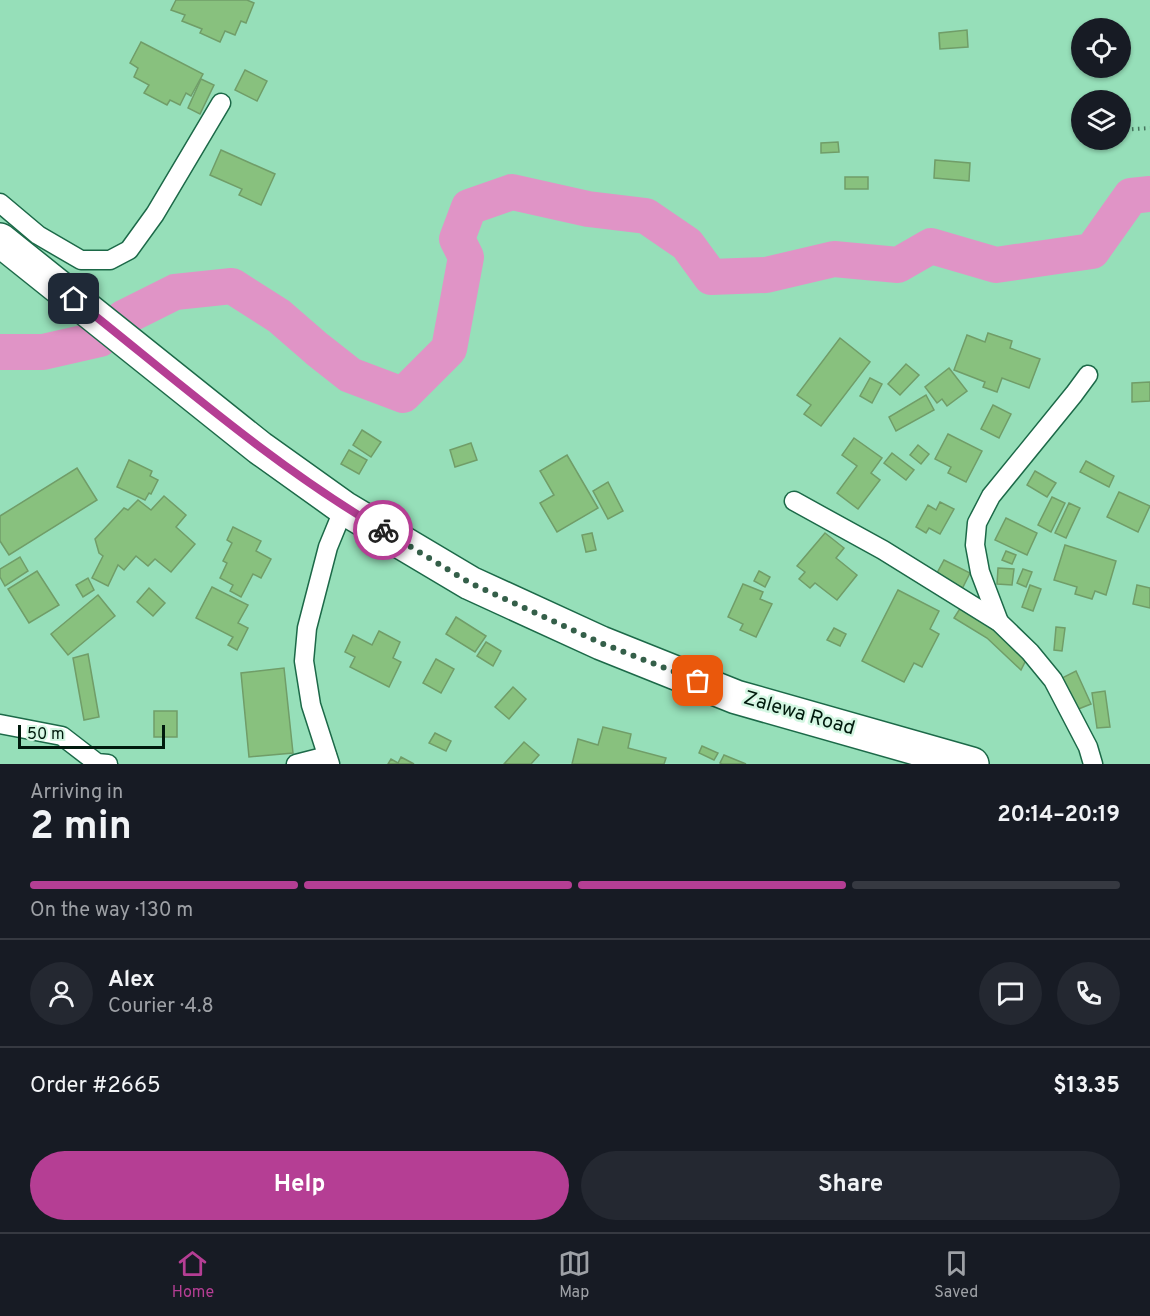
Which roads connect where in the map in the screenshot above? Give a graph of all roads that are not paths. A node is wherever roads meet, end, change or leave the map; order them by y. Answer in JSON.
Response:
{"nodes":[{"id":1,"x":221,"y":103,"type":"dead end"},
{"id":2,"x":0,"y":203,"type":"edge"},
{"id":3,"x":0,"y":240,"type":"edge"},
{"id":4,"x":1088,"y":375,"type":"dead end"},
{"id":5,"x":794,"y":501,"type":"dead end"},
{"id":6,"x":344,"y":508,"type":"junction"},
{"id":7,"x":999,"y":622,"type":"junction"},
{"id":8,"x":0,"y":724,"type":"edge"},
{"id":9,"x":328,"y":760,"type":"edge"},
{"id":10,"x":108,"y":764,"type":"edge"},
{"id":11,"x":296,"y":764,"type":"edge"},
{"id":12,"x":972,"y":764,"type":"edge"},
{"id":13,"x":1093,"y":764,"type":"edge"}],
"edges":[{"from":1,"to":2,"type":"street"},
{"from":3,"to":6,"type":"highway","name":"Zalewa Road"},
{"from":4,"to":7,"type":"street"},
{"from":5,"to":7,"type":"street"},
{"from":6,"to":9,"type":"street"},
{"from":6,"to":12,"type":"highway","name":"Zalewa Road"},
{"from":7,"to":13,"type":"street"},
{"from":8,"to":10,"type":"street"},
{"from":9,"to":11,"type":"street"}]}
